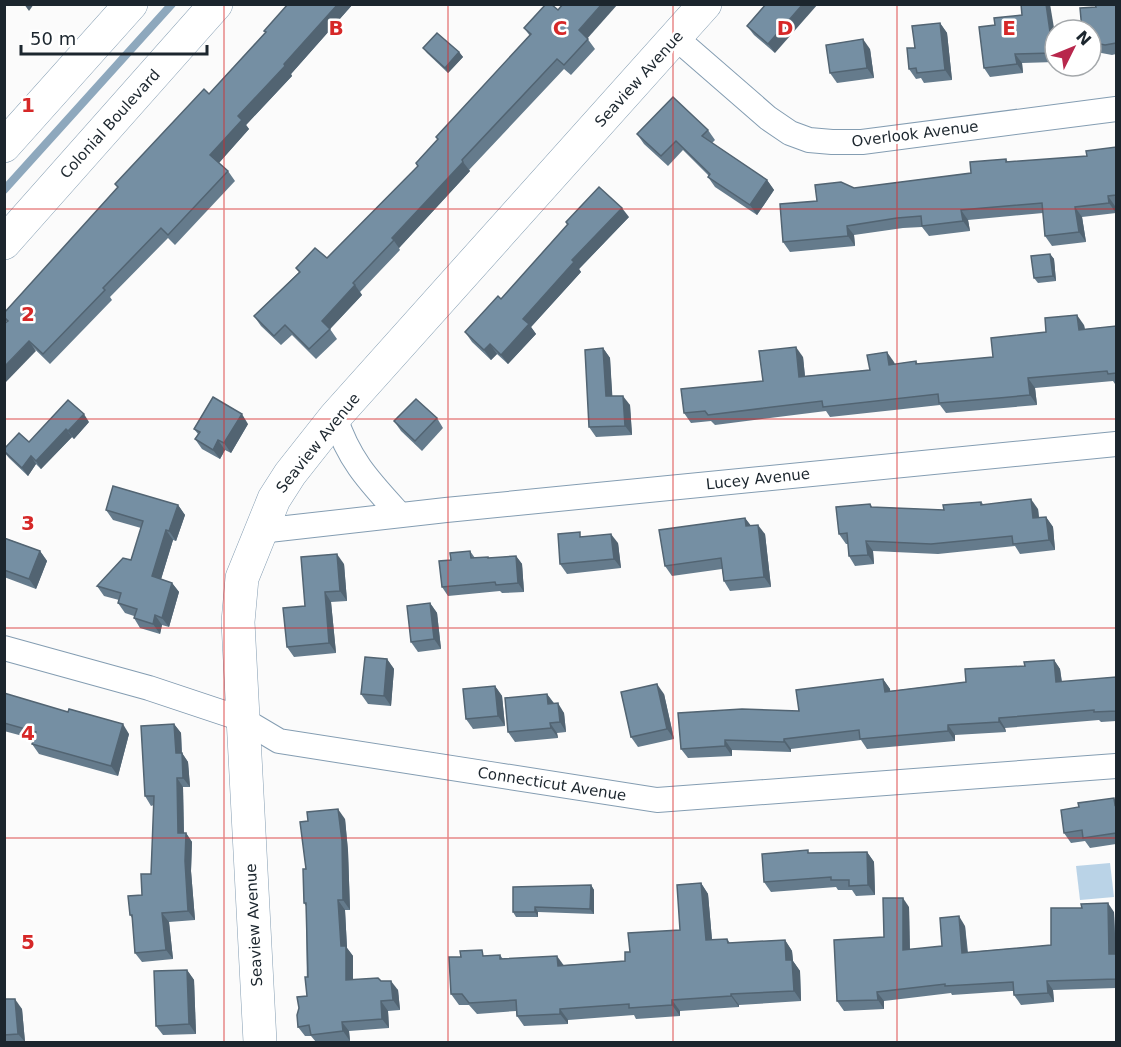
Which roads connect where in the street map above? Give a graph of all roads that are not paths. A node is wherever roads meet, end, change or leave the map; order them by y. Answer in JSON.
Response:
{"nodes":[{"id":1,"x":131,"y":4,"type":"edge"},
{"id":2,"x":216,"y":4,"type":"edge"},
{"id":3,"x":705,"y":4,"type":"edge"},
{"id":4,"x":676,"y":38,"type":"junction"},
{"id":5,"x":1116,"y":109,"type":"edge"},
{"id":6,"x":4,"y":146,"type":"edge"},
{"id":7,"x":4,"y":243,"type":"edge"},
{"id":8,"x":335,"y":417,"type":"junction"},
{"id":9,"x":1116,"y":444,"type":"edge"},
{"id":10,"x":400,"y":515,"type":"junction"},
{"id":11,"x":260,"y":531,"type":"junction"},
{"id":12,"x":4,"y":648,"type":"edge"},
{"id":13,"x":242,"y":719,"type":"junction"},
{"id":14,"x":1116,"y":766,"type":"edge"},
{"id":15,"x":260,"y":1042,"type":"edge"}],
"edges":[{"from":1,"to":6,"type":"street"},
{"from":2,"to":7,"type":"street","name":"Colonial Boulevard"},
{"from":3,"to":4,"type":"street","name":"Seaview Avenue"},
{"from":4,"to":5,"type":"street","name":"Overlook Avenue"},
{"from":4,"to":8,"type":"street","name":"Seaview Avenue"},
{"from":8,"to":10,"type":"street"},
{"from":8,"to":11,"type":"street","name":"Seaview Avenue"},
{"from":9,"to":10,"type":"street","name":"Lucey Avenue"},
{"from":10,"to":11,"type":"street","name":"Lucey Avenue"},
{"from":11,"to":13,"type":"street","name":"Seaview Avenue"},
{"from":12,"to":13,"type":"street","name":"Connecticut Avenue"},
{"from":13,"to":14,"type":"street","name":"Connecticut Avenue"},
{"from":13,"to":15,"type":"street","name":"Seaview Avenue"}]}
